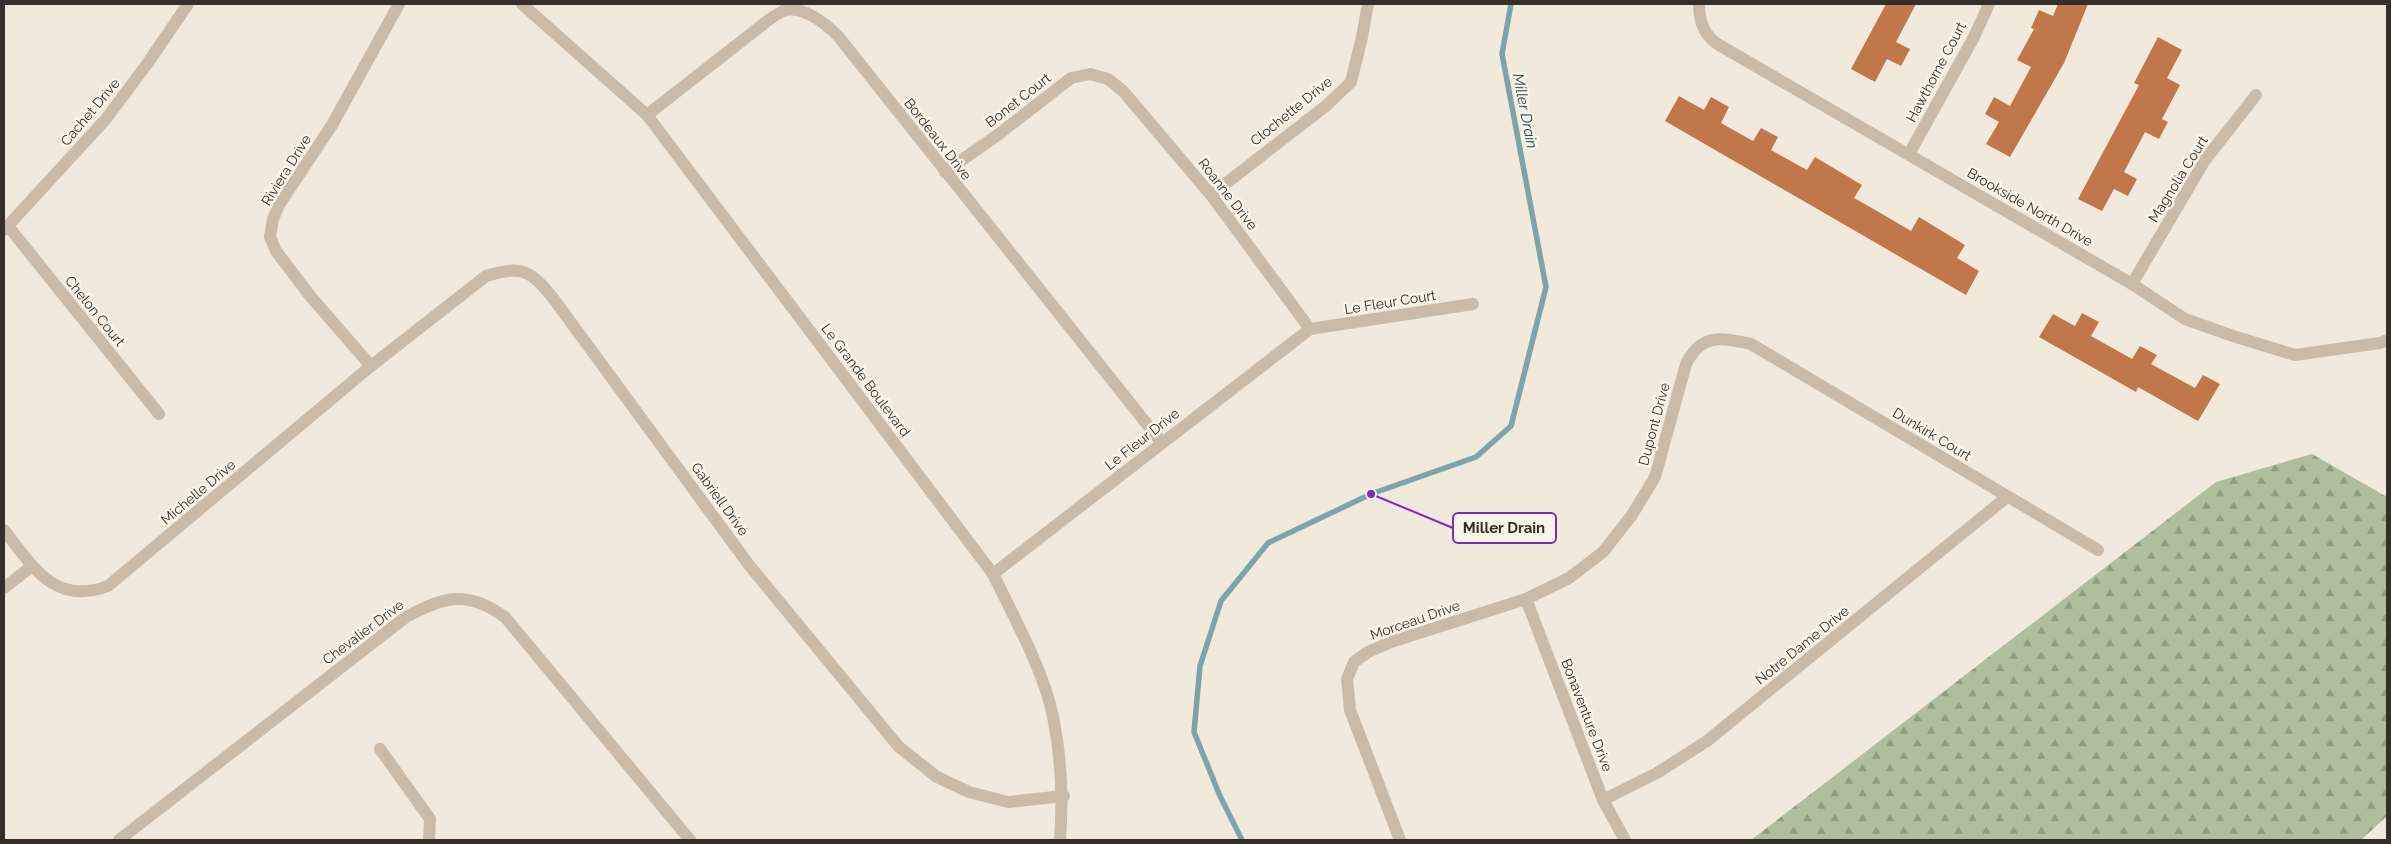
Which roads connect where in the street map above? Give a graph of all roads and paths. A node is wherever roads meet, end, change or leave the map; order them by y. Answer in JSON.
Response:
{"nodes":[{"id":1,"x":188,"y":4,"type":"edge"},
{"id":2,"x":399,"y":4,"type":"edge"},
{"id":3,"x":522,"y":4,"type":"edge"},
{"id":4,"x":1368,"y":4,"type":"edge"},
{"id":5,"x":1699,"y":4,"type":"edge"},
{"id":6,"x":1988,"y":4,"type":"edge"},
{"id":7,"x":1114,"y":85,"type":"joint"},
{"id":8,"x":2256,"y":95,"type":"dead end"},
{"id":9,"x":647,"y":114,"type":"junction"},
{"id":10,"x":1909,"y":154,"type":"junction"},
{"id":11,"x":946,"y":172,"type":"junction"},
{"id":12,"x":1211,"y":195,"type":"junction"},
{"id":13,"x":6,"y":228,"type":"edge"},
{"id":14,"x":2132,"y":284,"type":"junction"},
{"id":15,"x":1473,"y":304,"type":"dead end"},
{"id":16,"x":1310,"y":329,"type":"junction"},
{"id":17,"x":2387,"y":340,"type":"edge"},
{"id":18,"x":1751,"y":344,"type":"joint"},
{"id":19,"x":371,"y":366,"type":"junction"},
{"id":20,"x":159,"y":414,"type":"dead end"},
{"id":21,"x":1162,"y":443,"type":"junction"},
{"id":22,"x":2007,"y":497,"type":"junction"},
{"id":23,"x":4,"y":530,"type":"edge"},
{"id":24,"x":2098,"y":550,"type":"dead end"},
{"id":25,"x":32,"y":566,"type":"junction"},
{"id":26,"x":993,"y":574,"type":"junction"},
{"id":27,"x":4,"y":588,"type":"edge"},
{"id":28,"x":1526,"y":599,"type":"junction"},
{"id":29,"x":380,"y":749,"type":"dead end"},
{"id":30,"x":1064,"y":796,"type":"junction"},
{"id":31,"x":1604,"y":800,"type":"junction"},
{"id":32,"x":119,"y":840,"type":"edge"},
{"id":33,"x":429,"y":840,"type":"edge"},
{"id":34,"x":690,"y":840,"type":"edge"},
{"id":35,"x":1060,"y":840,"type":"edge"},
{"id":36,"x":1400,"y":840,"type":"edge"},
{"id":37,"x":1625,"y":840,"type":"edge"}],
"edges":[{"from":1,"to":13,"type":"street","name":"Cachet Drive"},
{"from":2,"to":19,"type":"street","name":"Riviera Drive"},
{"from":3,"to":9,"type":"street","name":"Le Grande Boulevard"},
{"from":4,"to":12,"type":"street","name":"Clochette Drive"},
{"from":5,"to":10,"type":"street","name":"Brookside North Drive"},
{"from":6,"to":10,"type":"street","name":"Hawthorne Court"},
{"from":7,"to":11,"type":"street","name":"Bonet Court"},
{"from":7,"to":12,"type":"street","name":"Roanne Drive"},
{"from":8,"to":14,"type":"street","name":"Magnolia Court"},
{"from":9,"to":11,"type":"street","name":"Bordeaux Drive"},
{"from":9,"to":26,"type":"street","name":"Le Grande Boulevard"},
{"from":10,"to":14,"type":"street","name":"Brookside North Drive"},
{"from":11,"to":21,"type":"street","name":"Bordeaux Drive"},
{"from":12,"to":16,"type":"street","name":"Roanne Drive"},
{"from":13,"to":20,"type":"street","name":"Chelon Court"},
{"from":14,"to":17,"type":"street","name":"Brookside North Drive"},
{"from":15,"to":16,"type":"street","name":"Le Fleur Court"},
{"from":16,"to":21,"type":"street","name":"Le Fleur Drive"},
{"from":18,"to":22,"type":"street","name":"Dunkirk Court"},
{"from":18,"to":28,"type":"street","name":"Dupont Drive"},
{"from":19,"to":25,"type":"street","name":"Michelle Drive"},
{"from":19,"to":30,"type":"street","name":"Gabriell Drive"},
{"from":21,"to":26,"type":"street","name":"Le Fleur Drive"},
{"from":22,"to":24,"type":"street","name":"Dunkirk Court"},
{"from":22,"to":31,"type":"street","name":"Notre Dame Drive"},
{"from":23,"to":25,"type":"street","name":"Michelle Drive"},
{"from":25,"to":27,"type":"street"},
{"from":26,"to":30,"type":"street","name":"Le Grande Boulevard"},
{"from":28,"to":31,"type":"street","name":"Bonaventure Drive"},
{"from":28,"to":36,"type":"street","name":"Morceau Drive"},
{"from":29,"to":33,"type":"street"},
{"from":30,"to":35,"type":"street","name":"Le Grande Boulevard"},
{"from":31,"to":37,"type":"street","name":"Bonaventure Drive"},
{"from":32,"to":34,"type":"street","name":"Chevalier Drive"}]}
